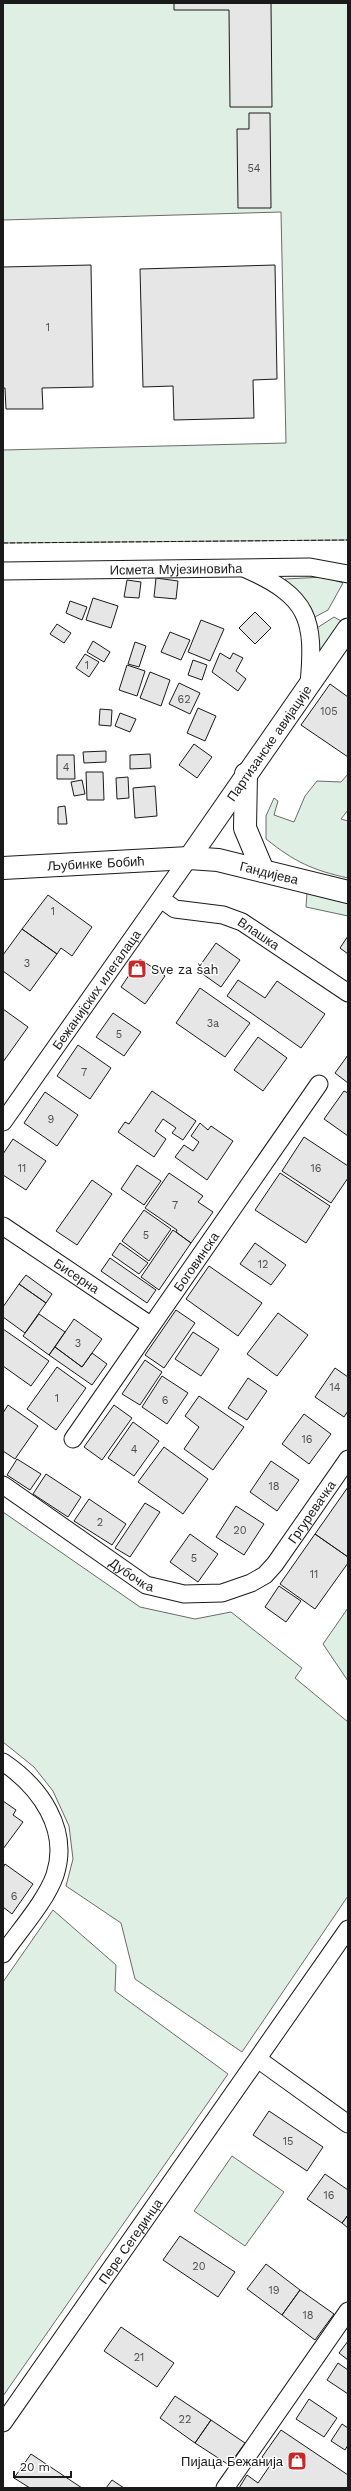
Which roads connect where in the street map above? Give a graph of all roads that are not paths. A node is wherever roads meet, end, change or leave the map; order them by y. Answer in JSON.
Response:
{"nodes":[{"id":1,"x":241,"y":567,"type":"junction"},
{"id":2,"x":3,"y":571,"type":"edge"},
{"id":3,"x":348,"y":574,"type":"edge"},
{"id":4,"x":348,"y":629,"type":"edge"},
{"id":5,"x":309,"y":684,"type":"junction"},
{"id":6,"x":246,"y":774,"type":"junction"},
{"id":7,"x":189,"y":858,"type":"junction"},
{"id":8,"x":3,"y":868,"type":"edge"},
{"id":9,"x":263,"y":871,"type":"junction"},
{"id":10,"x":348,"y":892,"type":"edge"},
{"id":11,"x":161,"y":899,"type":"junction"},
{"id":12,"x":348,"y":993,"type":"edge"},
{"id":13,"x":319,"y":1084,"type":"dead end"},
{"id":14,"x":3,"y":1122,"type":"edge"},
{"id":15,"x":3,"y":1226,"type":"edge"},
{"id":16,"x":150,"y":1325,"type":"junction"},
{"id":17,"x":73,"y":1439,"type":"dead end"},
{"id":18,"x":348,"y":1459,"type":"edge"},
{"id":19,"x":3,"y":1485,"type":"edge"},
{"id":20,"x":275,"y":1564,"type":"joint"},
{"id":21,"x":3,"y":1762,"type":"edge"},
{"id":22,"x":348,"y":1929,"type":"edge"},
{"id":23,"x":3,"y":1954,"type":"edge"},
{"id":24,"x":259,"y":2060,"type":"junction"},
{"id":25,"x":348,"y":2124,"type":"edge"},
{"id":26,"x":348,"y":2311,"type":"edge"},
{"id":27,"x":3,"y":2423,"type":"edge"},
{"id":28,"x":225,"y":2488,"type":"edge"}],
"edges":[{"from":1,"to":2,"type":"street","name":"Исмета Мујезиновића"},
{"from":1,"to":3,"type":"street","name":"Исмета Мујезиновића"},
{"from":1,"to":5,"type":"street"},
{"from":4,"to":5,"type":"street","name":"Партизанске авијације"},
{"from":5,"to":6,"type":"street","name":"Партизанске авијације"},
{"from":6,"to":7,"type":"street","name":"Партизанске авијације"},
{"from":6,"to":9,"type":"main road"},
{"from":7,"to":8,"type":"main road","name":"Љубинке Бобић"},
{"from":7,"to":9,"type":"main road","name":"Гандијева"},
{"from":7,"to":11,"type":"street","name":"Бежанијских илегалаца"},
{"from":9,"to":10,"type":"main road","name":"Гандијева"},
{"from":11,"to":12,"type":"street","name":"Влашка"},
{"from":11,"to":14,"type":"street","name":"Бежанијских илегалаца"},
{"from":13,"to":16,"type":"street","name":"Боговинска"},
{"from":15,"to":16,"type":"street","name":"Бисерна"},
{"from":16,"to":17,"type":"street","name":"Боговинска"},
{"from":18,"to":20,"type":"street","name":"Гргуревачка"},
{"from":19,"to":20,"type":"street","name":"Дубочка"},
{"from":21,"to":23,"type":"street"},
{"from":22,"to":24,"type":"street","name":"Пере Сегединца"},
{"from":24,"to":25,"type":"street"},
{"from":24,"to":27,"type":"street","name":"Пере Сегединца"},
{"from":26,"to":28,"type":"street"}]}
